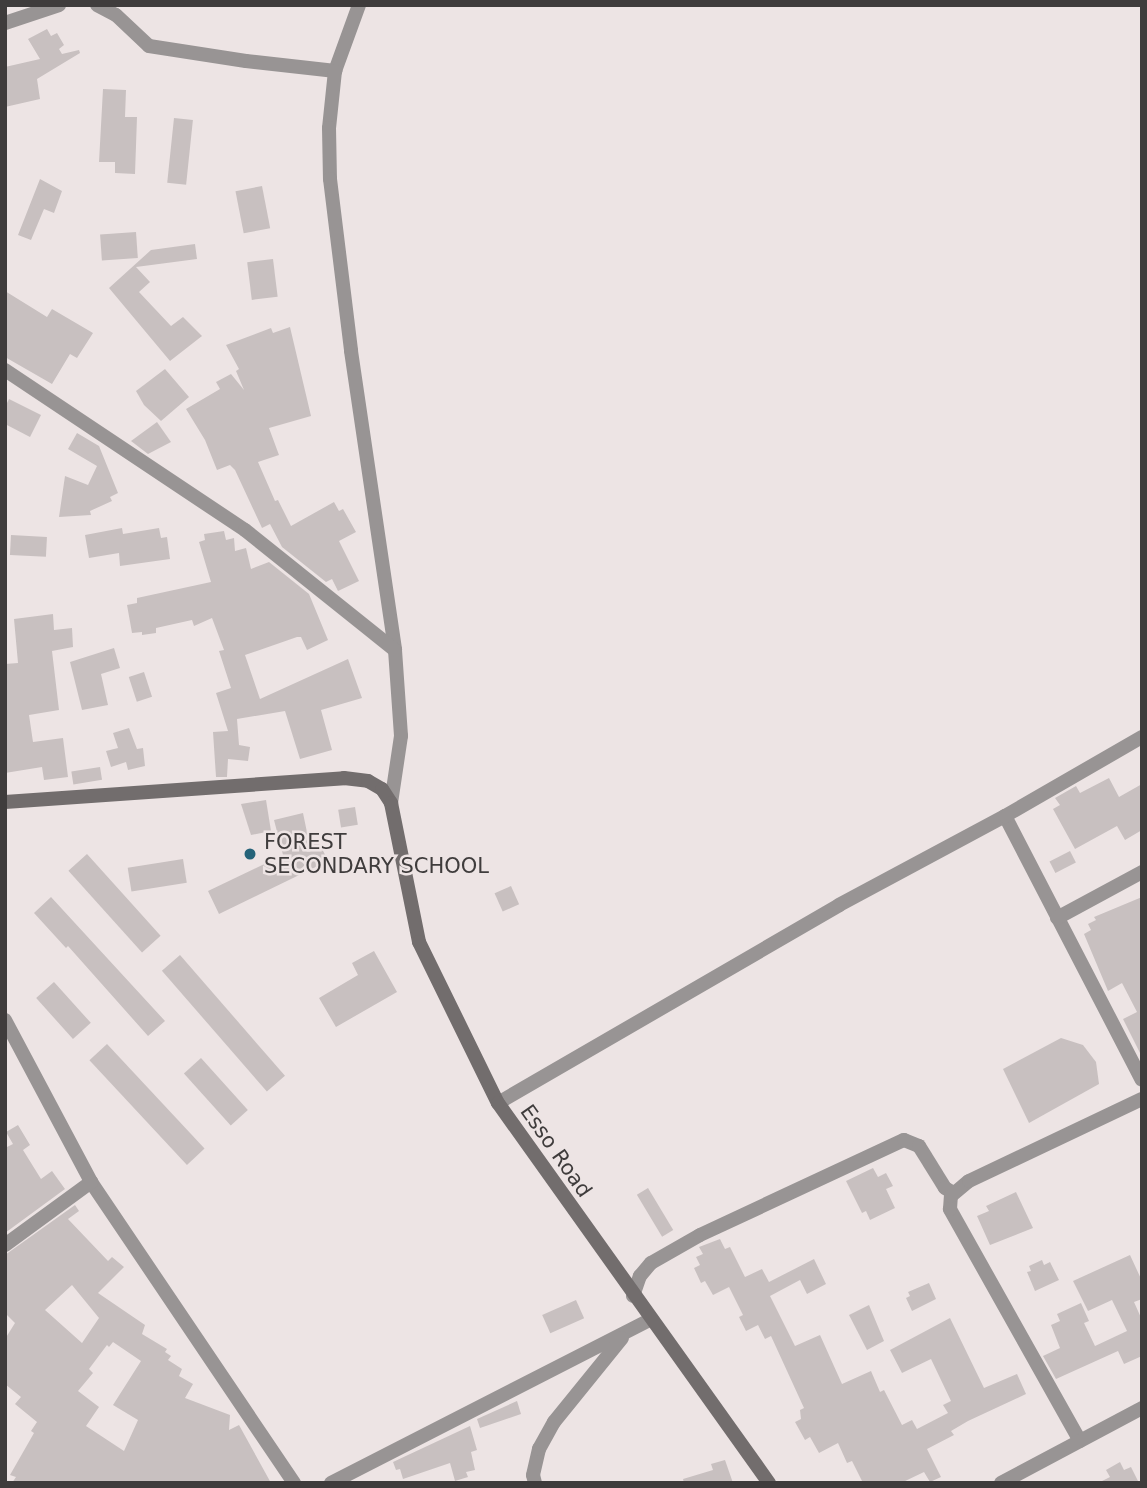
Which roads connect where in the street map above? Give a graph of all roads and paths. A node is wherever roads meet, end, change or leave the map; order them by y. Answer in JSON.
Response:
{"nodes":[{"id":1,"x":59,"y":5,"type":"edge"},
{"id":2,"x":97,"y":5,"type":"edge"},
{"id":3,"x":359,"y":5,"type":"edge"},
{"id":4,"x":5,"y":23,"type":"edge"},
{"id":5,"x":335,"y":71,"type":"junction"},
{"id":6,"x":5,"y":370,"type":"edge"},
{"id":7,"x":396,"y":650,"type":"junction"},
{"id":8,"x":1142,"y":737,"type":"edge"},
{"id":9,"x":5,"y":802,"type":"edge"},
{"id":10,"x":391,"y":803,"type":"junction"},
{"id":11,"x":1005,"y":816,"type":"junction"},
{"id":12,"x":1142,"y":872,"type":"edge"},
{"id":13,"x":1057,"y":918,"type":"junction"},
{"id":14,"x":5,"y":1020,"type":"edge"},
{"id":15,"x":1142,"y":1080,"type":"edge"},
{"id":16,"x":1142,"y":1099,"type":"edge"},
{"id":17,"x":498,"y":1103,"type":"junction"},
{"id":18,"x":91,"y":1182,"type":"junction"},
{"id":19,"x":952,"y":1192,"type":"junction"},
{"id":20,"x":5,"y":1245,"type":"edge"},
{"id":21,"x":632,"y":1296,"type":"junction"},
{"id":22,"x":649,"y":1320,"type":"junction"},
{"id":23,"x":626,"y":1332,"type":"junction"},
{"id":24,"x":1142,"y":1408,"type":"edge"},
{"id":25,"x":1080,"y":1441,"type":"junction"},
{"id":26,"x":294,"y":1483,"type":"edge"},
{"id":27,"x":331,"y":1483,"type":"edge"},
{"id":28,"x":535,"y":1483,"type":"edge"},
{"id":29,"x":769,"y":1483,"type":"edge"},
{"id":30,"x":1001,"y":1483,"type":"edge"}],
"edges":[{"from":1,"to":4,"type":"street"},
{"from":2,"to":5,"type":"street"},
{"from":3,"to":5,"type":"street"},
{"from":5,"to":7,"type":"street"},
{"from":6,"to":7,"type":"street"},
{"from":7,"to":10,"type":"street"},
{"from":8,"to":11,"type":"street"},
{"from":9,"to":10,"type":"street"},
{"from":10,"to":17,"type":"street","name":"Esso Road"},
{"from":11,"to":13,"type":"street"},
{"from":11,"to":17,"type":"street"},
{"from":12,"to":13,"type":"street"},
{"from":13,"to":15,"type":"street"},
{"from":14,"to":18,"type":"street"},
{"from":16,"to":19,"type":"street"},
{"from":17,"to":21,"type":"street","name":"Esso Road"},
{"from":18,"to":20,"type":"street"},
{"from":18,"to":26,"type":"street"},
{"from":19,"to":21,"type":"street"},
{"from":19,"to":25,"type":"street"},
{"from":21,"to":22,"type":"street","name":"Esso Road"},
{"from":22,"to":23,"type":"street"},
{"from":22,"to":29,"type":"street","name":"Esso Road"},
{"from":23,"to":27,"type":"street"},
{"from":23,"to":28,"type":"street"},
{"from":24,"to":25,"type":"street"},
{"from":25,"to":30,"type":"street"}]}
